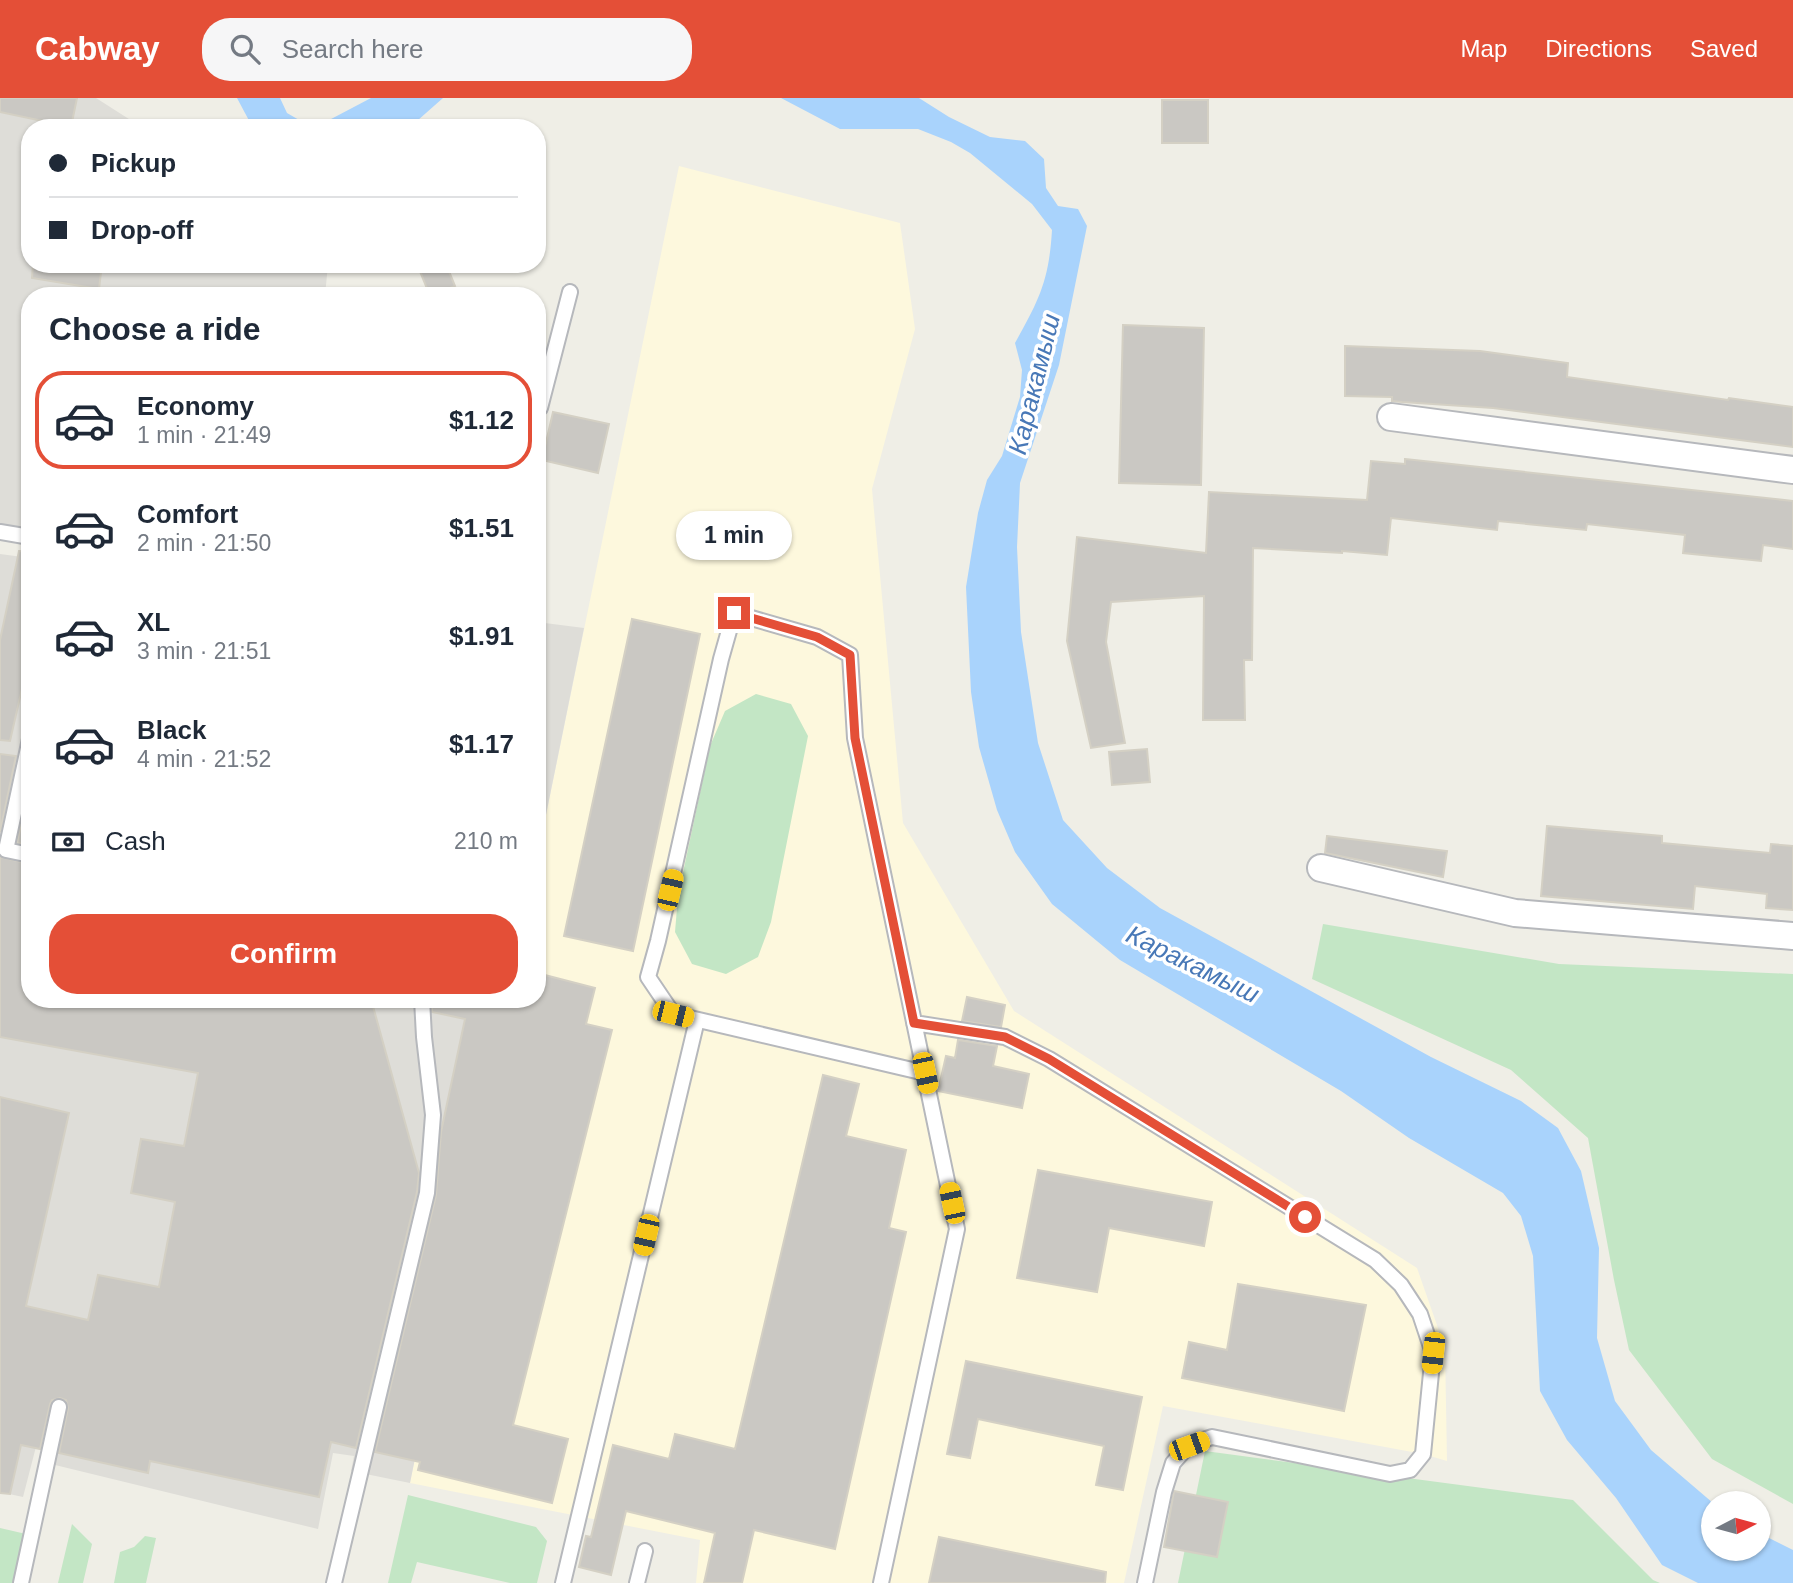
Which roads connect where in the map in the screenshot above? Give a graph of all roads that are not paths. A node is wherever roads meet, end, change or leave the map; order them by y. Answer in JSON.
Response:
{"nodes":[{"id":1,"x":570,"y":292,"type":"dead end"},
{"id":2,"x":546,"y":385,"type":"edge"},
{"id":3,"x":1391,"y":417,"type":"dead end"},
{"id":4,"x":1793,"y":470,"type":"edge"},
{"id":5,"x":0,"y":533,"type":"edge"},
{"id":6,"x":21,"y":536,"type":"edge"},
{"id":7,"x":21,"y":781,"type":"edge"},
{"id":8,"x":21,"y":853,"type":"edge"},
{"id":9,"x":1321,"y":868,"type":"dead end"},
{"id":10,"x":1793,"y":936,"type":"edge"},
{"id":11,"x":422,"y":1008,"type":"edge"},
{"id":12,"x":696,"y":1020,"type":"junction"},
{"id":13,"x":914,"y":1023,"type":"junction"},
{"id":14,"x":925,"y":1073,"type":"junction"},
{"id":15,"x":60,"y":1407,"type":"dead end"},
{"id":16,"x":645,"y":1551,"type":"dead end"},
{"id":17,"x":21,"y":1583,"type":"edge"},
{"id":18,"x":334,"y":1583,"type":"edge"},
{"id":19,"x":563,"y":1583,"type":"edge"},
{"id":20,"x":637,"y":1583,"type":"edge"},
{"id":21,"x":881,"y":1583,"type":"edge"},
{"id":22,"x":1145,"y":1583,"type":"edge"}],
"edges":[{"from":1,"to":2,"type":"lane"},
{"from":3,"to":4,"type":"street"},
{"from":5,"to":6,"type":"lane"},
{"from":7,"to":8,"type":"lane"},
{"from":9,"to":10,"type":"street"},
{"from":11,"to":18,"type":"lane"},
{"from":12,"to":13,"type":"lane"},
{"from":12,"to":14,"type":"lane"},
{"from":12,"to":19,"type":"lane"},
{"from":13,"to":14,"type":"lane"},
{"from":13,"to":22,"type":"lane"},
{"from":14,"to":21,"type":"lane"},
{"from":15,"to":17,"type":"lane"},
{"from":16,"to":20,"type":"lane"}]}
